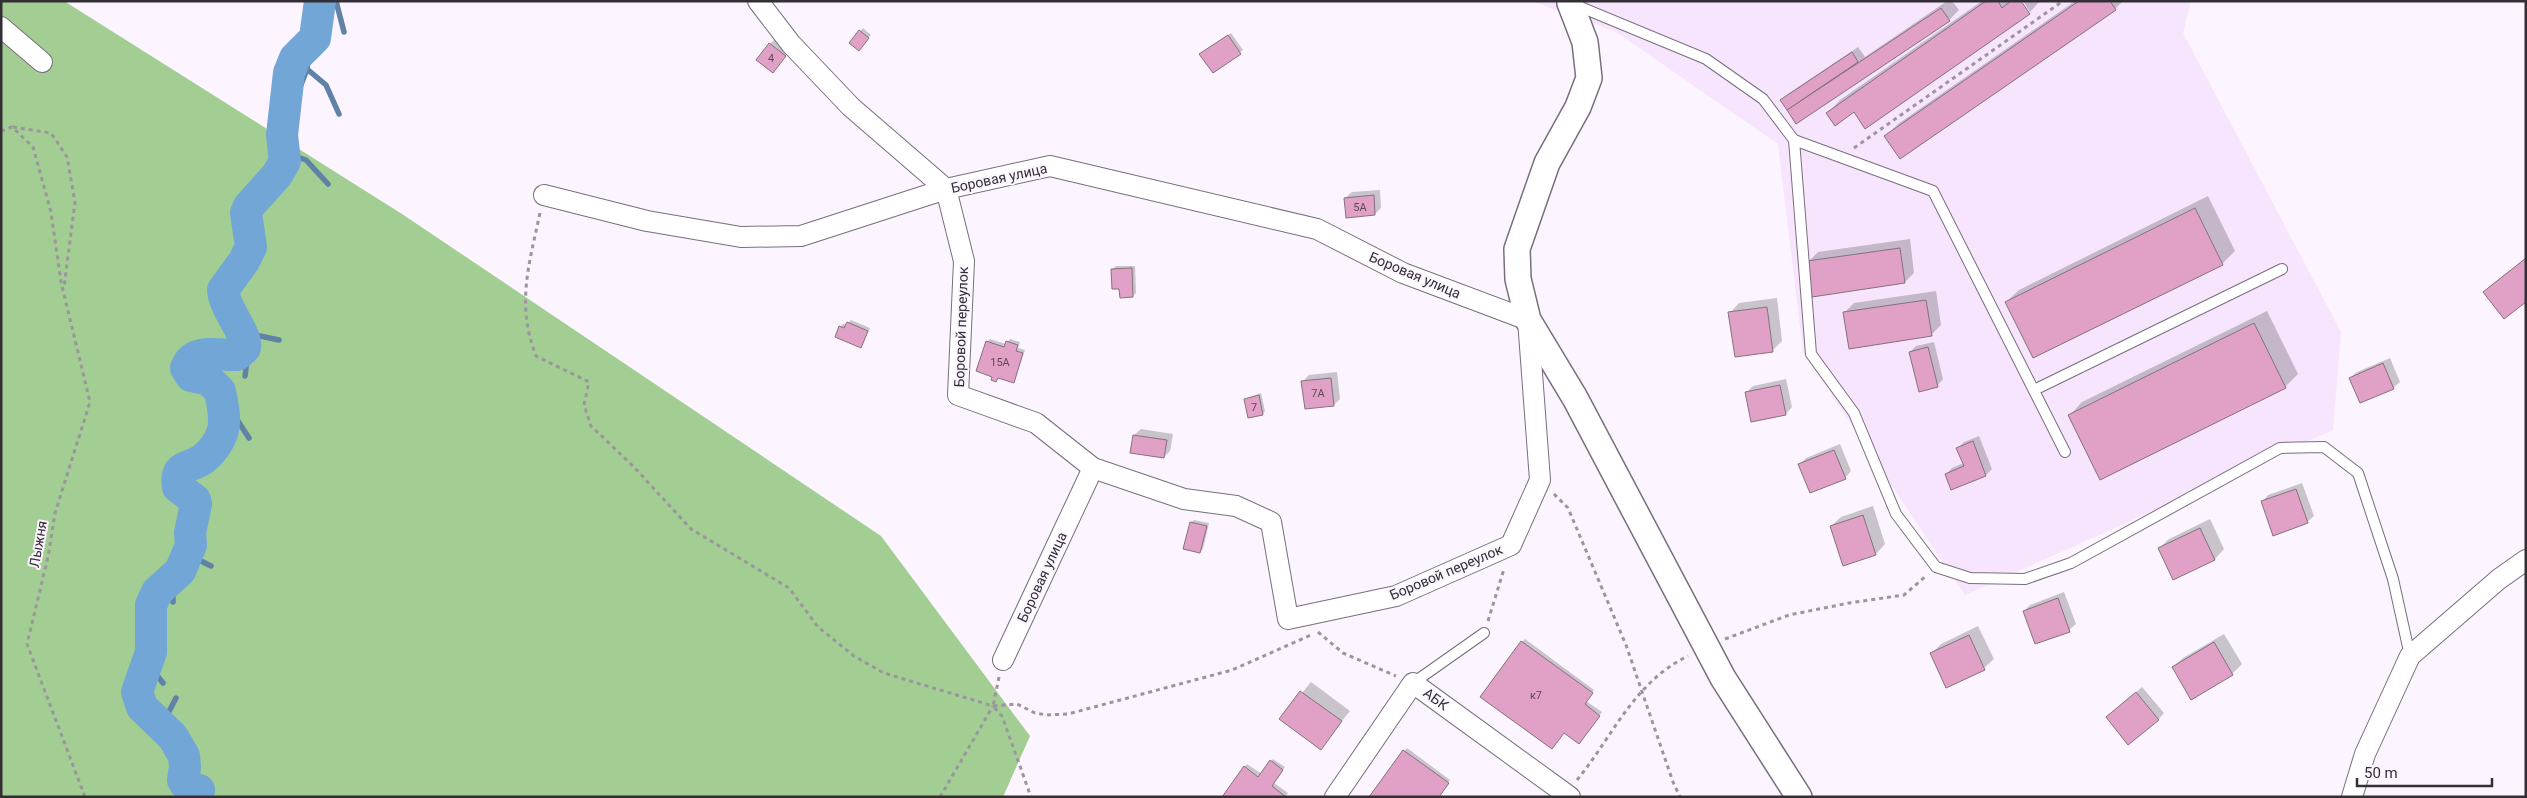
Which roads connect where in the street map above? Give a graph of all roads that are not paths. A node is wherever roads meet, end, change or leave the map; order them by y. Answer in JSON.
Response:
{"nodes":[{"id":1,"x":758,"y":1,"type":"edge"},
{"id":2,"x":1568,"y":2,"type":"edge"},
{"id":3,"x":1,"y":27,"type":"edge"},
{"id":4,"x":42,"y":62,"type":"dead end"},
{"id":5,"x":1794,"y":140,"type":"junction"},
{"id":6,"x":946,"y":189,"type":"junction"},
{"id":7,"x":544,"y":195,"type":"road end"},
{"id":8,"x":2282,"y":269,"type":"dead end"},
{"id":9,"x":1528,"y":320,"type":"junction"},
{"id":10,"x":2034,"y":390,"type":"junction"},
{"id":11,"x":2065,"y":452,"type":"dead end"},
{"id":12,"x":1093,"y":468,"type":"junction"},
{"id":13,"x":2526,"y":560,"type":"edge"},
{"id":14,"x":1484,"y":634,"type":"road end"},
{"id":15,"x":2410,"y":656,"type":"junction"},
{"id":16,"x":1003,"y":660,"type":"road end"},
{"id":17,"x":1413,"y":683,"type":"junction"},
{"id":18,"x":1568,"y":795,"type":"edge"},
{"id":19,"x":1335,"y":797,"type":"edge"},
{"id":20,"x":1799,"y":797,"type":"edge"},
{"id":21,"x":2352,"y":797,"type":"edge"}],
"edges":[{"from":1,"to":6,"type":"street"},
{"from":2,"to":5,"type":"lane"},
{"from":2,"to":9,"type":"street"},
{"from":3,"to":4,"type":"street"},
{"from":5,"to":10,"type":"lane"},
{"from":5,"to":15,"type":"lane"},
{"from":6,"to":7,"type":"street","name":"Боровая улица"},
{"from":6,"to":9,"type":"street","name":"Боровая улица"},
{"from":6,"to":12,"type":"street","name":"Боровой переулок"},
{"from":8,"to":10,"type":"lane"},
{"from":9,"to":12,"type":"street","name":"Боровой переулок"},
{"from":9,"to":20,"type":"street"},
{"from":10,"to":11,"type":"lane"},
{"from":12,"to":16,"type":"street","name":"Боровая улица"},
{"from":13,"to":15,"type":"street"},
{"from":14,"to":17,"type":"lane"},
{"from":15,"to":21,"type":"street"},
{"from":17,"to":18,"type":"street","name":"АБК"},
{"from":17,"to":19,"type":"street","name":"АБК"}]}
